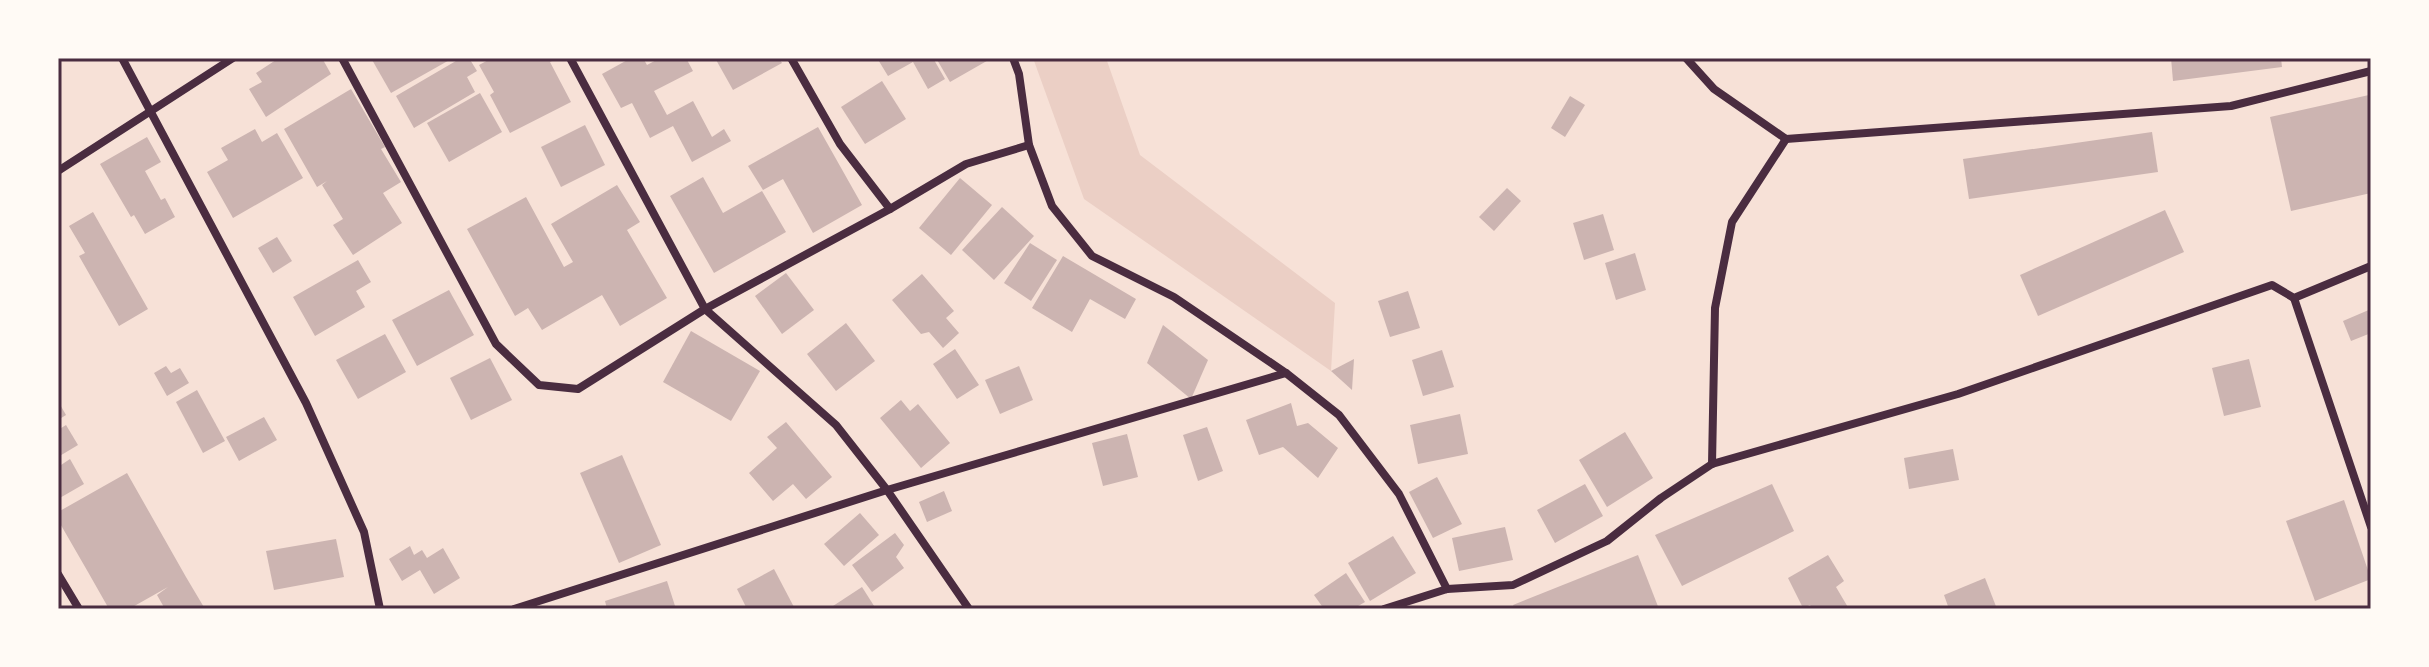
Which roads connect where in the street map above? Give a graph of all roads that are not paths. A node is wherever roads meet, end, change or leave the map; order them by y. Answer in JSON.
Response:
{"nodes":[{"id":1,"x":122,"y":58,"type":"edge"},
{"id":2,"x":233,"y":58,"type":"edge"},
{"id":3,"x":342,"y":58,"type":"edge"},
{"id":4,"x":570,"y":58,"type":"edge"},
{"id":5,"x":791,"y":58,"type":"edge"},
{"id":6,"x":1013,"y":58,"type":"edge"},
{"id":7,"x":1686,"y":58,"type":"edge"},
{"id":8,"x":2371,"y":71,"type":"edge"},
{"id":9,"x":151,"y":109,"type":"junction"},
{"id":10,"x":1786,"y":139,"type":"junction"},
{"id":11,"x":1029,"y":145,"type":"junction"},
{"id":12,"x":58,"y":171,"type":"edge"},
{"id":13,"x":890,"y":209,"type":"junction"},
{"id":14,"x":2371,"y":266,"type":"edge"},
{"id":15,"x":2294,"y":298,"type":"junction"},
{"id":16,"x":705,"y":309,"type":"junction"},
{"id":17,"x":1286,"y":373,"type":"junction"},
{"id":18,"x":1712,"y":464,"type":"junction"},
{"id":19,"x":887,"y":490,"type":"junction"},
{"id":20,"x":2371,"y":527,"type":"edge"},
{"id":21,"x":58,"y":574,"type":"edge"},
{"id":22,"x":1447,"y":589,"type":"junction"},
{"id":23,"x":79,"y":609,"type":"edge"},
{"id":24,"x":380,"y":609,"type":"edge"},
{"id":25,"x":514,"y":609,"type":"edge"},
{"id":26,"x":969,"y":609,"type":"edge"},
{"id":27,"x":1384,"y":609,"type":"edge"}],
"edges":[{"from":1,"to":9,"type":"street"},
{"from":2,"to":9,"type":"street"},
{"from":3,"to":16,"type":"street"},
{"from":4,"to":16,"type":"street"},
{"from":5,"to":13,"type":"street"},
{"from":6,"to":11,"type":"street"},
{"from":7,"to":10,"type":"street"},
{"from":8,"to":10,"type":"street"},
{"from":9,"to":12,"type":"street"},
{"from":9,"to":24,"type":"street"},
{"from":10,"to":18,"type":"street"},
{"from":11,"to":13,"type":"street"},
{"from":11,"to":17,"type":"street"},
{"from":13,"to":16,"type":"street"},
{"from":14,"to":15,"type":"street"},
{"from":15,"to":18,"type":"street"},
{"from":15,"to":20,"type":"street"},
{"from":16,"to":19,"type":"street"},
{"from":17,"to":19,"type":"street"},
{"from":17,"to":22,"type":"street"},
{"from":18,"to":22,"type":"street"},
{"from":19,"to":25,"type":"street"},
{"from":19,"to":26,"type":"street"},
{"from":21,"to":23,"type":"street"},
{"from":22,"to":27,"type":"street"}]}
